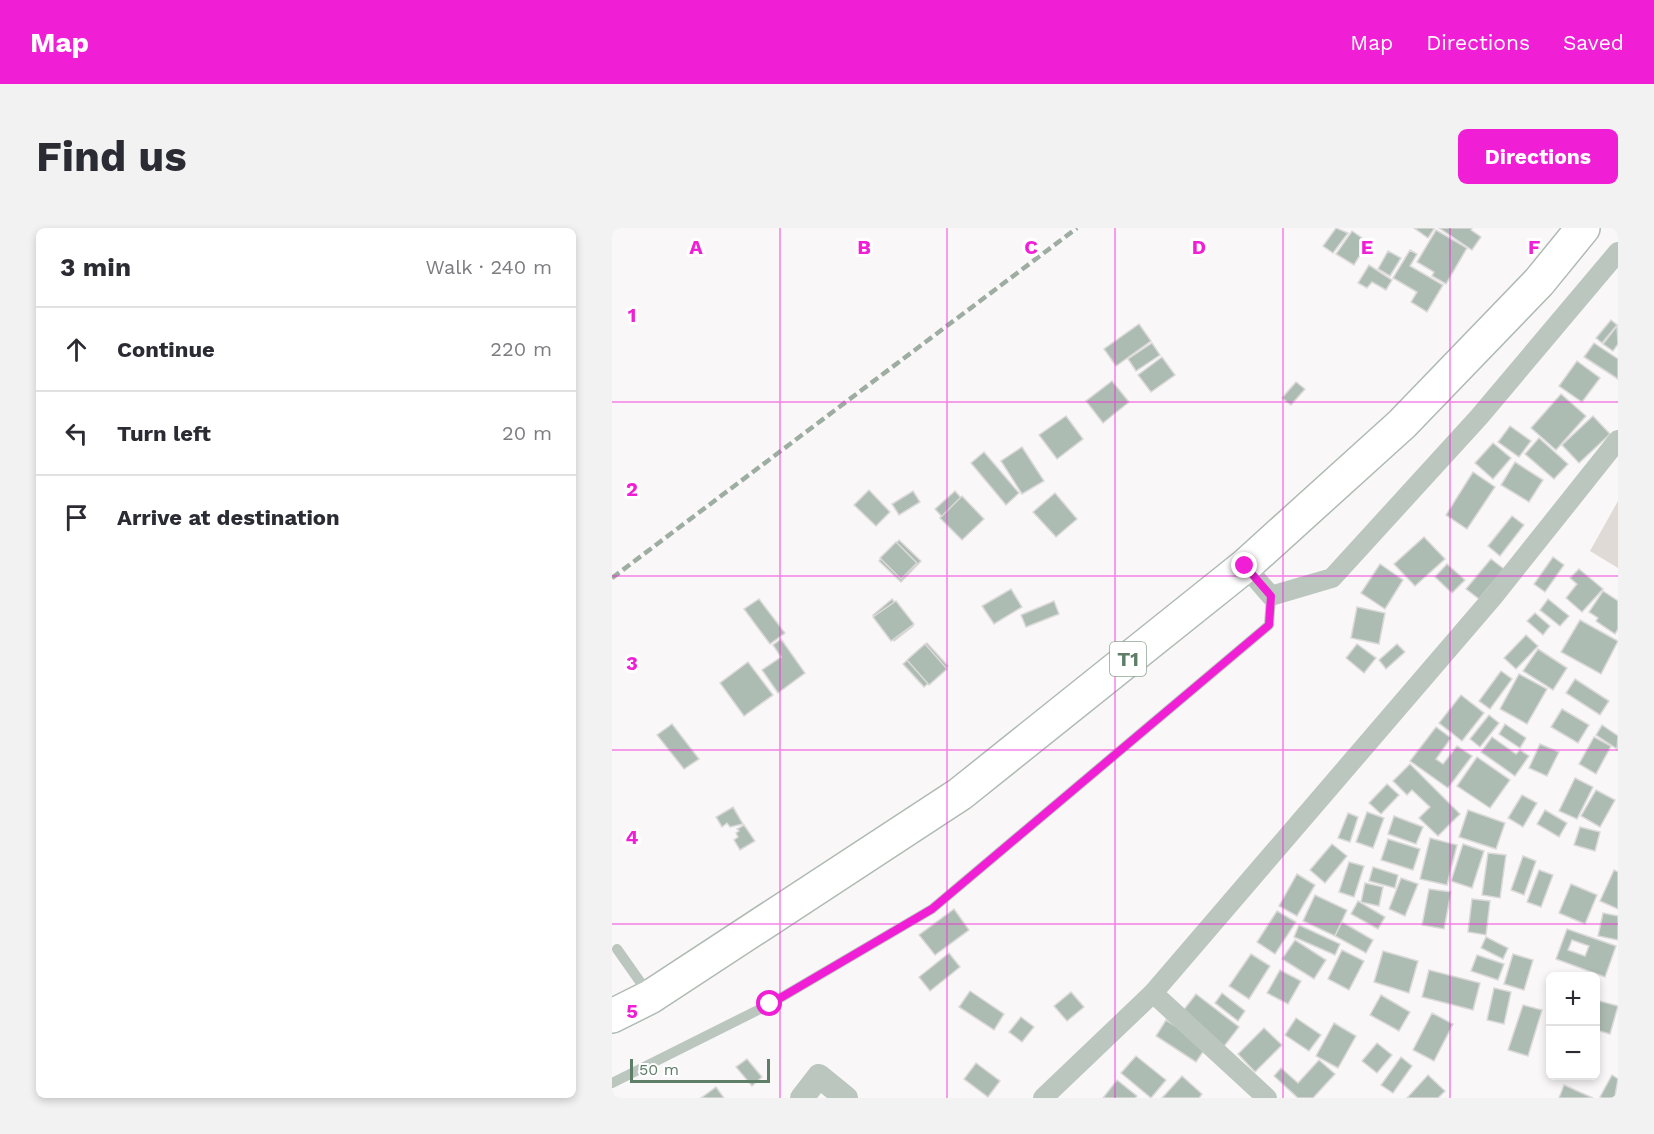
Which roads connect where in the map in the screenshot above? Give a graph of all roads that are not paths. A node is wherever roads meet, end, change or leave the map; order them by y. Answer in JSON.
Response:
{"nodes":[{"id":1,"x":1583,"y":228,"type":"edge"},
{"id":2,"x":1618,"y":252,"type":"edge"},
{"id":3,"x":1618,"y":440,"type":"edge"},
{"id":4,"x":1245,"y":566,"type":"junction"},
{"id":5,"x":1271,"y":596,"type":"junction"},
{"id":6,"x":617,"y":949,"type":"dead end"},
{"id":7,"x":1153,"y":993,"type":"junction"},
{"id":8,"x":650,"y":997,"type":"junction"},
{"id":9,"x":612,"y":1016,"type":"edge"},
{"id":10,"x":612,"y":1083,"type":"edge"},
{"id":11,"x":802,"y":1098,"type":"edge"},
{"id":12,"x":846,"y":1098,"type":"edge"},
{"id":13,"x":1043,"y":1098,"type":"edge"},
{"id":14,"x":1267,"y":1098,"type":"edge"}],
"edges":[{"from":1,"to":4,"type":"highway","number":"T1"},
{"from":2,"to":5,"type":"street"},
{"from":3,"to":7,"type":"street"},
{"from":4,"to":5,"type":"street"},
{"from":4,"to":8,"type":"highway","number":"T1"},
{"from":5,"to":10,"type":"lane"},
{"from":6,"to":8,"type":"lane"},
{"from":7,"to":13,"type":"street"},
{"from":7,"to":14,"type":"street"},
{"from":8,"to":9,"type":"highway","number":"T1"},
{"from":11,"to":12,"type":"street"}]}
